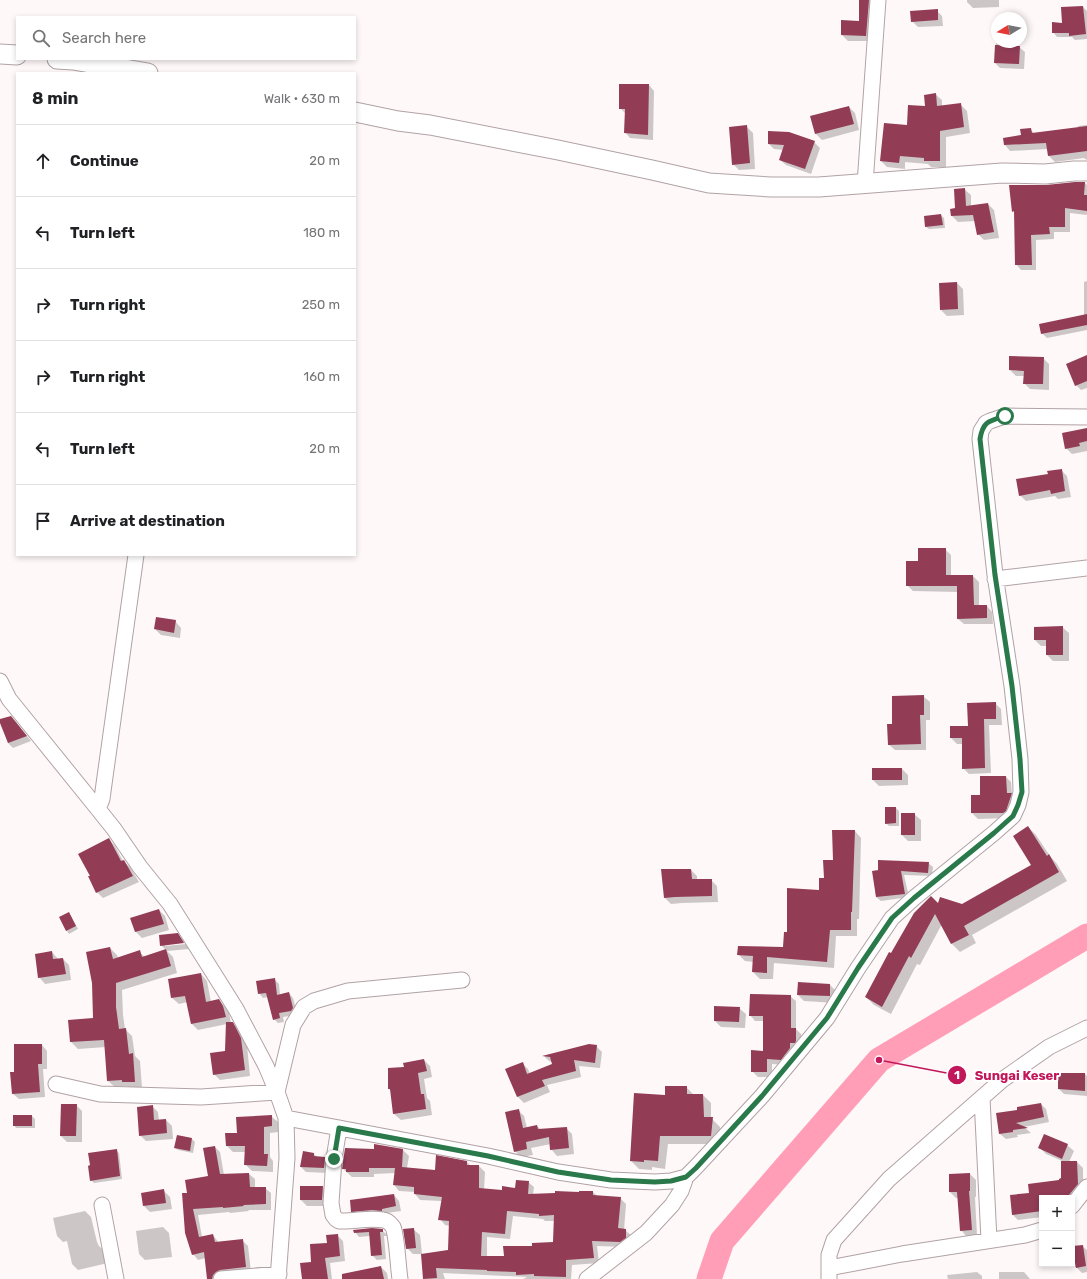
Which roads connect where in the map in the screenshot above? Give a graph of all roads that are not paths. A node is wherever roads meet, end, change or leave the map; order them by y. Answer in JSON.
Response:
{"nodes":[{"id":1,"x":878,"y":0,"type":"edge"},
{"id":2,"x":0,"y":54,"type":"edge"},
{"id":3,"x":16,"y":55,"type":"edge"},
{"id":4,"x":73,"y":60,"type":"edge"},
{"id":5,"x":142,"y":72,"type":"edge"},
{"id":6,"x":356,"y":112,"type":"edge"},
{"id":7,"x":1087,"y":171,"type":"edge"},
{"id":8,"x":865,"y":184,"type":"junction"},
{"id":9,"x":1087,"y":417,"type":"edge"},
{"id":10,"x":136,"y":556,"type":"edge"},
{"id":11,"x":1087,"y":568,"type":"edge"},
{"id":12,"x":995,"y":579,"type":"junction"},
{"id":13,"x":0,"y":681,"type":"edge"},
{"id":14,"x":98,"y":809,"type":"junction"},
{"id":15,"x":462,"y":980,"type":"dead end"},
{"id":16,"x":1087,"y":1028,"type":"edge"},
{"id":17,"x":56,"y":1084,"type":"dead end"},
{"id":18,"x":277,"y":1092,"type":"junction"},
{"id":19,"x":982,"y":1098,"type":"junction"},
{"id":20,"x":286,"y":1118,"type":"junction"},
{"id":21,"x":339,"y":1128,"type":"junction"},
{"id":22,"x":686,"y":1177,"type":"junction"},
{"id":23,"x":1087,"y":1187,"type":"edge"},
{"id":24,"x":1075,"y":1202,"type":"edge"},
{"id":25,"x":102,"y":1205,"type":"dead end"},
{"id":26,"x":1039,"y":1231,"type":"edge"},
{"id":27,"x":989,"y":1240,"type":"junction"},
{"id":28,"x":829,"y":1274,"type":"edge"},
{"id":29,"x":278,"y":1276,"type":"edge"},
{"id":30,"x":116,"y":1279,"type":"edge"},
{"id":31,"x":221,"y":1279,"type":"edge"},
{"id":32,"x":400,"y":1279,"type":"edge"},
{"id":33,"x":587,"y":1279,"type":"edge"}],
"edges":[{"from":1,"to":8,"type":"street"},
{"from":2,"to":3,"type":"street"},
{"from":4,"to":5,"type":"street"},
{"from":6,"to":8,"type":"street"},
{"from":7,"to":8,"type":"street"},
{"from":9,"to":12,"type":"street"},
{"from":10,"to":14,"type":"street"},
{"from":11,"to":12,"type":"street"},
{"from":12,"to":22,"type":"street"},
{"from":13,"to":14,"type":"street"},
{"from":14,"to":18,"type":"street"},
{"from":15,"to":18,"type":"street"},
{"from":16,"to":19,"type":"street"},
{"from":17,"to":18,"type":"street"},
{"from":18,"to":20,"type":"street"},
{"from":19,"to":27,"type":"street"},
{"from":19,"to":28,"type":"street"},
{"from":20,"to":21,"type":"street"},
{"from":20,"to":29,"type":"street"},
{"from":21,"to":22,"type":"street"},
{"from":21,"to":32,"type":"street"},
{"from":22,"to":33,"type":"street"},
{"from":23,"to":24,"type":"street"},
{"from":25,"to":30,"type":"street"},
{"from":26,"to":27,"type":"street"},
{"from":27,"to":28,"type":"street"},
{"from":29,"to":31,"type":"street"}]}
